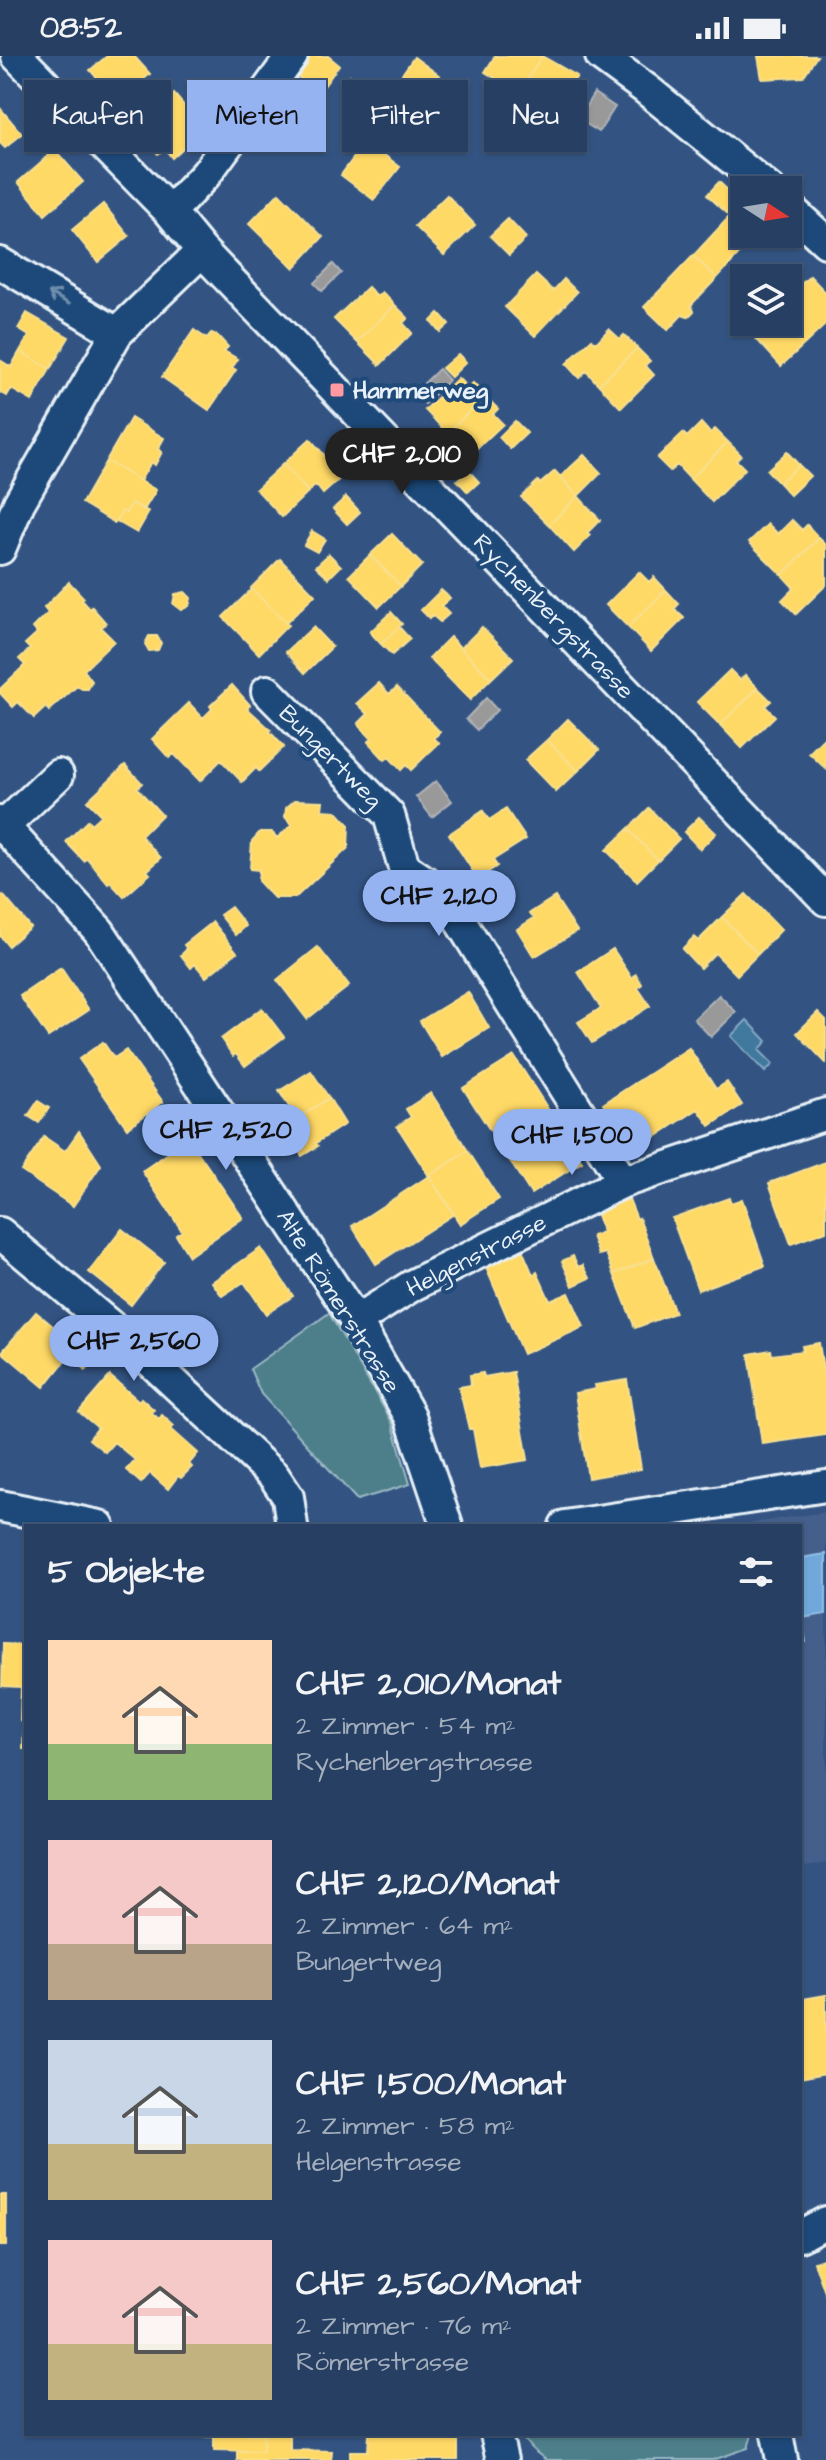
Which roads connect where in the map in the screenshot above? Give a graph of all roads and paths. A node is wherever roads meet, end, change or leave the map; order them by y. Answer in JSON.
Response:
{"nodes":[{"id":1,"x":17,"y":56,"type":"edge"},
{"id":2,"x":292,"y":56,"type":"edge"},
{"id":3,"x":601,"y":56,"type":"edge"},
{"id":4,"x":753,"y":176,"type":"edge"},
{"id":5,"x":170,"y":212,"type":"junction"},
{"id":6,"x":802,"y":220,"type":"edge"},
{"id":7,"x":826,"y":242,"type":"edge"},
{"id":8,"x":202,"y":251,"type":"junction"},
{"id":9,"x":0,"y":263,"type":"edge"},
{"id":10,"x":117,"y":333,"type":"junction"},
{"id":11,"x":0,"y":549,"type":"edge"},
{"id":12,"x":267,"y":691,"type":"dead end"},
{"id":13,"x":58,"y":775,"type":"dead end"},
{"id":14,"x":2,"y":824,"type":"edge"},
{"id":15,"x":826,"y":900,"type":"edge"},
{"id":16,"x":826,"y":1114,"type":"edge"},
{"id":17,"x":623,"y":1182,"type":"junction"},
{"id":18,"x":0,"y":1233,"type":"edge"},
{"id":19,"x":356,"y":1321,"type":"junction"},
{"id":20,"x":826,"y":1486,"type":"edge"},
{"id":21,"x":0,"y":1506,"type":"edge"},
{"id":22,"x":89,"y":1524,"type":"edge"},
{"id":23,"x":292,"y":1524,"type":"edge"},
{"id":24,"x":446,"y":1524,"type":"edge"},
{"id":25,"x":578,"y":1524,"type":"edge"},
{"id":26,"x":826,"y":2222,"type":"edge"},
{"id":27,"x":802,"y":2235,"type":"edge"},
{"id":28,"x":496,"y":2436,"type":"edge"},
{"id":29,"x":777,"y":2436,"type":"edge"},
{"id":30,"x":502,"y":2460,"type":"edge"},
{"id":31,"x":782,"y":2460,"type":"edge"}],
"edges":[{"from":1,"to":5,"type":"street","name":"Rychenbergstrasse"},
{"from":2,"to":5,"type":"street"},
{"from":3,"to":4,"type":"street"},
{"from":5,"to":8,"type":"street","name":"Rychenbergstrasse"},
{"from":6,"to":7,"type":"street"},
{"from":8,"to":10,"type":"street"},
{"from":8,"to":15,"type":"street","name":"Rychenbergstrasse"},
{"from":10,"to":9,"type":"street","one_way":true},
{"from":10,"to":11,"type":"street"},
{"from":12,"to":17,"type":"street","name":"Bungertweg"},
{"from":13,"to":14,"type":"street"},
{"from":14,"to":19,"type":"street","name":"Alte Römerstrasse"},
{"from":16,"to":17,"type":"street","name":"Helgenstrasse"},
{"from":17,"to":19,"type":"street","name":"Helgenstrasse"},
{"from":18,"to":23,"type":"street"},
{"from":19,"to":24,"type":"street","name":"Alte Römerstrasse"},
{"from":20,"to":25,"type":"street"},
{"from":21,"to":22,"type":"street"},
{"from":26,"to":27,"type":"street"},
{"from":28,"to":30,"type":"street"},
{"from":29,"to":31,"type":"street"}]}
